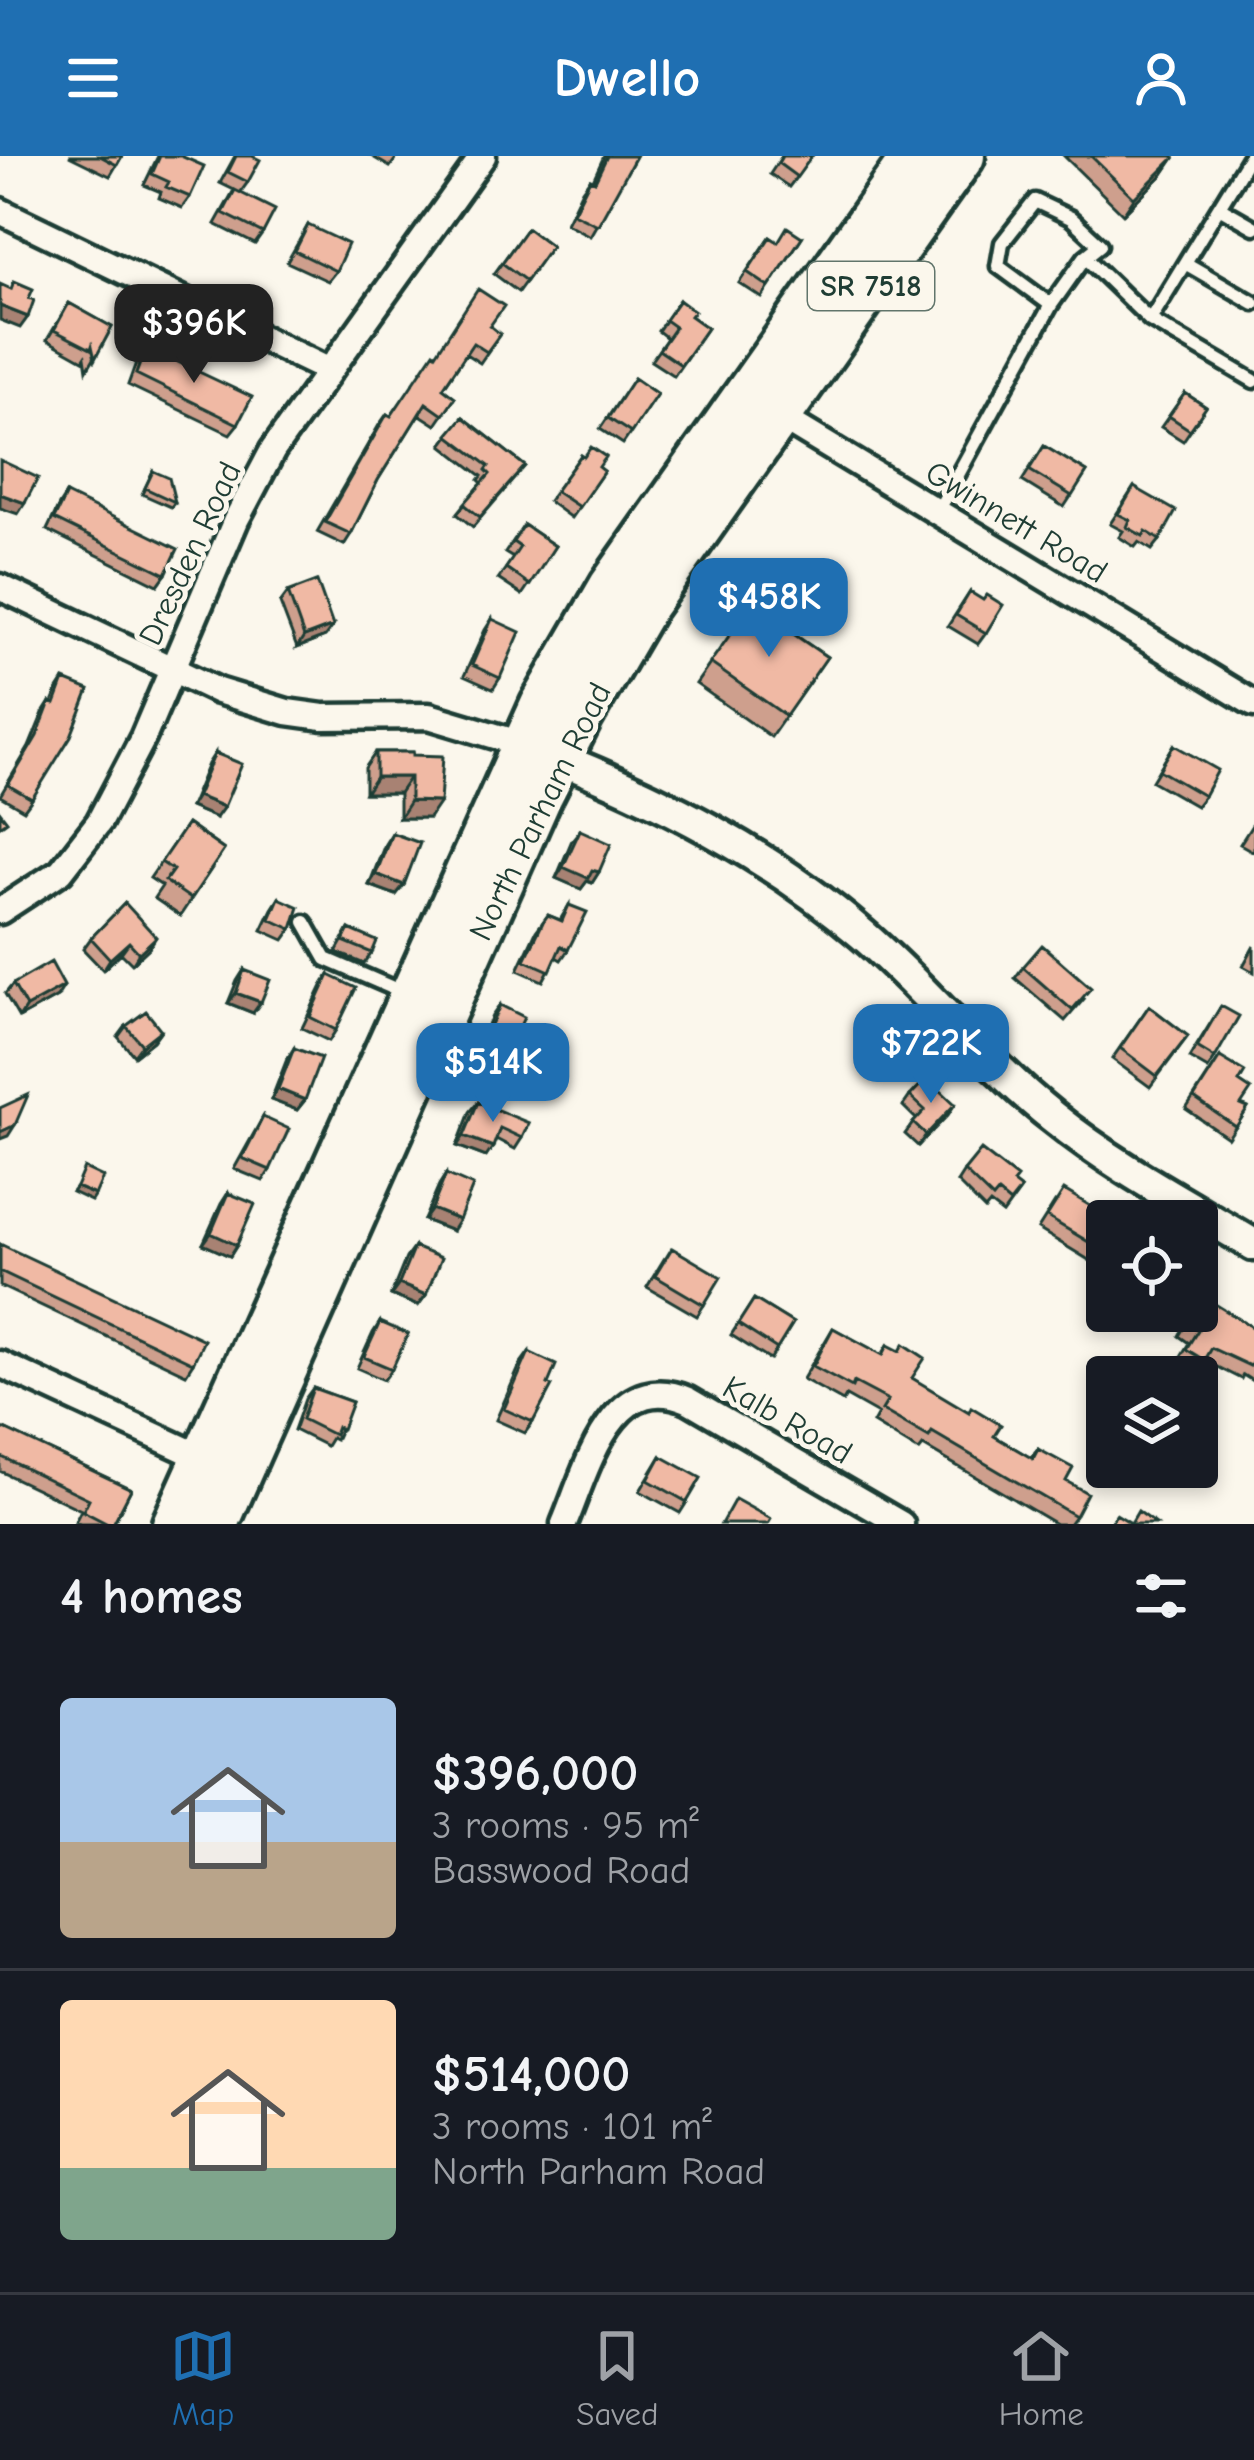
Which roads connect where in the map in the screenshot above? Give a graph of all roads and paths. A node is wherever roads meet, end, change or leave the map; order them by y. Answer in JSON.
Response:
{"nodes":[{"id":1,"x":483,"y":156,"type":"edge"},
{"id":2,"x":914,"y":156,"type":"edge"},
{"id":3,"x":963,"y":156,"type":"edge"},
{"id":4,"x":1250,"y":156,"type":"edge"},
{"id":5,"x":1219,"y":207,"type":"junction"},
{"id":6,"x":0,"y":211,"type":"edge"},
{"id":7,"x":1254,"y":227,"type":"edge"},
{"id":8,"x":1085,"y":256,"type":"junction"},
{"id":9,"x":1185,"y":263,"type":"junction"},
{"id":10,"x":1254,"y":303,"type":"edge"},
{"id":11,"x":1052,"y":305,"type":"junction"},
{"id":12,"x":1150,"y":320,"type":"junction"},
{"id":13,"x":328,"y":370,"type":"junction"},
{"id":14,"x":1254,"y":381,"type":"edge"},
{"id":15,"x":762,"y":406,"type":"junction"},
{"id":16,"x":938,"y":512,"type":"junction"},
{"id":17,"x":0,"y":587,"type":"edge"},
{"id":18,"x":172,"y":668,"type":"junction"},
{"id":19,"x":1254,"y":704,"type":"edge"},
{"id":20,"x":540,"y":752,"type":"junction"},
{"id":21,"x":0,"y":911,"type":"edge"},
{"id":22,"x":305,"y":922,"type":"dead end"},
{"id":23,"x":409,"y":995,"type":"junction"},
{"id":24,"x":1254,"y":1245,"type":"edge"},
{"id":25,"x":0,"y":1364,"type":"edge"},
{"id":26,"x":221,"y":1466,"type":"junction"},
{"id":27,"x":174,"y":1524,"type":"edge"},
{"id":28,"x":217,"y":1524,"type":"edge"},
{"id":29,"x":564,"y":1524,"type":"edge"},
{"id":30,"x":901,"y":1524,"type":"edge"}],
"edges":[{"from":1,"to":13,"type":"street","name":"Dresden Road"},
{"from":2,"to":15,"type":"highway","name":"North Parham Road","number":"SR 7518"},
{"from":3,"to":15,"type":"highway","name":"North Parham Road","number":"SR 7518"},
{"from":4,"to":5,"type":"lane"},
{"from":5,"to":7,"type":"lane"},
{"from":5,"to":9,"type":"lane"},
{"from":6,"to":13,"type":"street"},
{"from":8,"to":11,"type":"lane"},
{"from":8,"to":11,"type":"lane"},
{"from":8,"to":12,"type":"lane"},
{"from":9,"to":10,"type":"lane"},
{"from":9,"to":12,"type":"lane"},
{"from":11,"to":16,"type":"lane"},
{"from":12,"to":14,"type":"lane"},
{"from":13,"to":18,"type":"street","name":"Dresden Road"},
{"from":15,"to":16,"type":"street","name":"Gwinnett Road"},
{"from":15,"to":20,"type":"highway","name":"North Parham Road","number":"SR 7518"},
{"from":16,"to":19,"type":"street","name":"Gwinnett Road"},
{"from":17,"to":18,"type":"street"},
{"from":18,"to":20,"type":"street"},
{"from":18,"to":21,"type":"street","name":"Dresden Road"},
{"from":20,"to":23,"type":"highway","name":"North Parham Road","number":"SR 7518"},
{"from":20,"to":24,"type":"street"},
{"from":20,"to":26,"type":"highway","name":"North Parham Road","number":"SR 7518"},
{"from":22,"to":23,"type":"lane"},
{"from":23,"to":26,"type":"highway","name":"North Parham Road","number":"SR 7518"},
{"from":25,"to":26,"type":"street"},
{"from":26,"to":27,"type":"highway","name":"North Parham Road","number":"SR 7518"},
{"from":26,"to":28,"type":"highway","name":"North Parham Road","number":"SR 7518"},
{"from":29,"to":30,"type":"street","name":"Kalb Road"}]}
